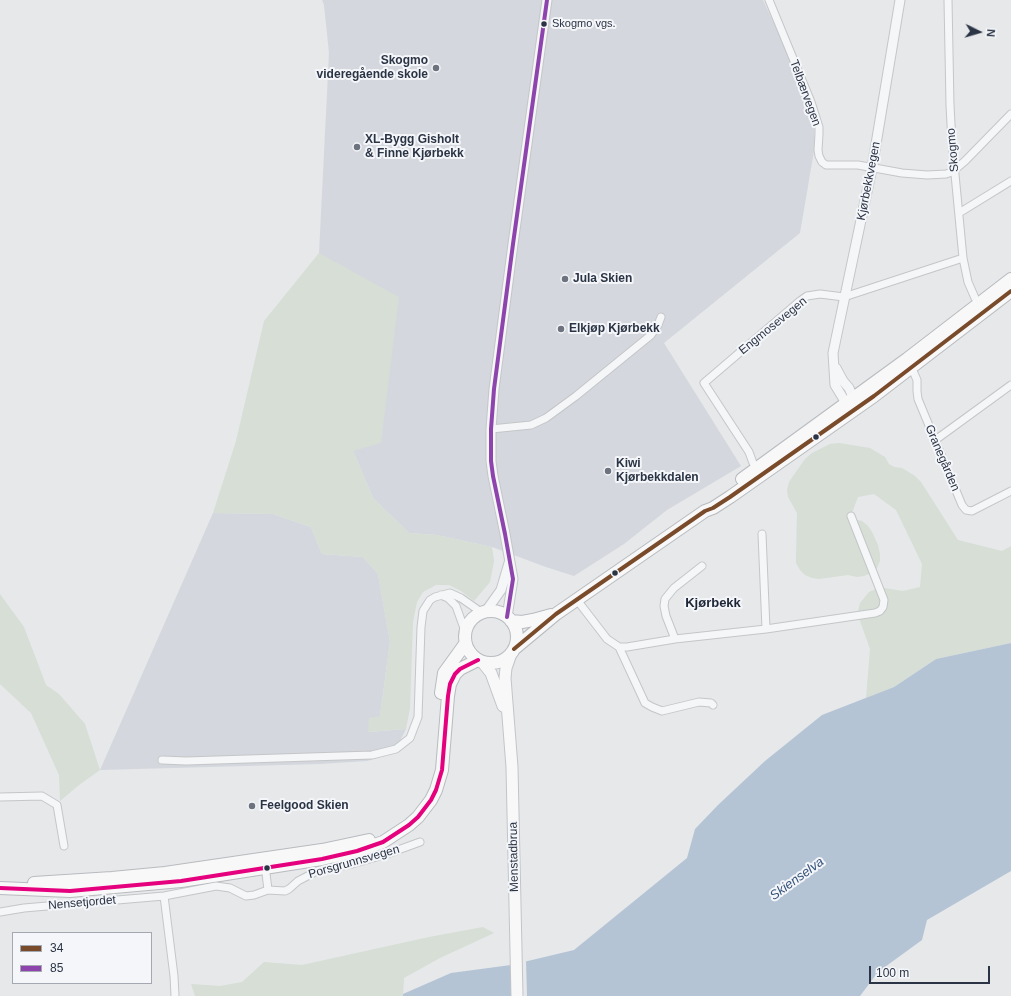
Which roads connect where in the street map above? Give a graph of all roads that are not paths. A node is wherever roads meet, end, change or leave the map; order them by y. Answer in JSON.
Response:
{"nodes":[{"id":1,"x":547,"y":0,"type":"edge"},
{"id":2,"x":768,"y":0,"type":"edge"},
{"id":3,"x":900,"y":0,"type":"edge"},
{"id":4,"x":948,"y":0,"type":"edge"},
{"id":5,"x":1011,"y":114,"type":"edge"},
{"id":6,"x":872,"y":168,"type":"junction"},
{"id":7,"x":954,"y":170,"type":"junction"},
{"id":8,"x":1011,"y":181,"type":"edge"},
{"id":9,"x":959,"y":213,"type":"junction"},
{"id":10,"x":963,"y":258,"type":"junction"},
{"id":11,"x":1011,"y":279,"type":"edge"},
{"id":12,"x":1011,"y":292,"type":"edge"},
{"id":13,"x":844,"y":297,"type":"junction"},
{"id":14,"x":975,"y":298,"type":"dead end"},
{"id":15,"x":661,"y":317,"type":"dead end"},
{"id":16,"x":910,"y":363,"type":"junction"},
{"id":17,"x":1011,"y":385,"type":"edge"},
{"id":18,"x":852,"y":403,"type":"junction"},
{"id":19,"x":491,"y":428,"type":"junction"},
{"id":20,"x":934,"y":441,"type":"junction"},
{"id":21,"x":753,"y":463,"type":"dead end"},
{"id":22,"x":1011,"y":491,"type":"edge"},
{"id":23,"x":851,"y":516,"type":"dead end"},
{"id":24,"x":762,"y":534,"type":"dead end"},
{"id":25,"x":510,"y":559,"type":"junction"},
{"id":26,"x":702,"y":566,"type":"dead end"},
{"id":27,"x":441,"y":595,"type":"junction"},
{"id":28,"x":577,"y":600,"type":"junction"},
{"id":29,"x":484,"y":612,"type":"junction"},
{"id":30,"x":556,"y":614,"type":"junction"},
{"id":31,"x":509,"y":619,"type":"junction"},
{"id":32,"x":766,"y":629,"type":"junction"},
{"id":33,"x":465,"y":631,"type":"junction"},
{"id":34,"x":675,"y":639,"type":"junction"},
{"id":35,"x":465,"y":644,"type":"junction"},
{"id":36,"x":619,"y":647,"type":"junction"},
{"id":37,"x":512,"y":652,"type":"junction"},
{"id":38,"x":480,"y":662,"type":"junction"},
{"id":39,"x":713,"y":705,"type":"dead end"},
{"id":40,"x":507,"y":718,"type":"junction"},
{"id":41,"x":444,"y":734,"type":"junction"},
{"id":42,"x":162,"y":760,"type":"dead end"},
{"id":43,"x":0,"y":797,"type":"edge"},
{"id":44,"x":420,"y":842,"type":"dead end"},
{"id":45,"x":64,"y":846,"type":"dead end"},
{"id":46,"x":265,"y":864,"type":"junction"},
{"id":47,"x":0,"y":885,"type":"edge"},
{"id":48,"x":0,"y":888,"type":"edge"},
{"id":49,"x":268,"y":890,"type":"junction"},
{"id":50,"x":164,"y":896,"type":"junction"},
{"id":51,"x":0,"y":912,"type":"edge"},
{"id":52,"x":175,"y":996,"type":"edge"},
{"id":53,"x":517,"y":996,"type":"edge"}],
"edges":[{"from":1,"to":19,"type":"street"},
{"from":2,"to":6,"type":"street","name":"Telbærvegen"},
{"from":3,"to":6,"type":"street","name":"Kjørbekkvegen"},
{"from":4,"to":7,"type":"street","name":"Skogmo"},
{"from":5,"to":7,"type":"street"},
{"from":6,"to":7,"type":"street"},
{"from":6,"to":13,"type":"street","name":"Kjørbekkvegen"},
{"from":7,"to":9,"type":"street","name":"Skogmo"},
{"from":8,"to":9,"type":"street"},
{"from":9,"to":10,"type":"street","name":"Skogmo"},
{"from":10,"to":13,"type":"street","name":"Engmosevegen"},
{"from":10,"to":14,"type":"street","name":"Skogmo"},
{"from":11,"to":16,"type":"highway"},
{"from":12,"to":16,"type":"highway"},
{"from":13,"to":18,"type":"street","name":"Kjørbekkvegen"},
{"from":13,"to":21,"type":"street","name":"Engmosevegen"},
{"from":15,"to":19,"type":"street"},
{"from":16,"to":18,"type":"highway"},
{"from":16,"to":20,"type":"street","name":"Granegården"},
{"from":17,"to":20,"type":"street"},
{"from":18,"to":28,"type":"highway"},
{"from":19,"to":25,"type":"street"},
{"from":20,"to":22,"type":"street","name":"Granegården"},
{"from":23,"to":32,"type":"street"},
{"from":24,"to":32,"type":"street"},
{"from":25,"to":29,"type":"street"},
{"from":25,"to":31,"type":"street"},
{"from":26,"to":34,"type":"street"},
{"from":27,"to":29,"type":"street"},
{"from":27,"to":33,"type":"street"},
{"from":27,"to":42,"type":"street"},
{"from":28,"to":30,"type":"highway"},
{"from":28,"to":36,"type":"street"},
{"from":29,"to":31,"type":"highway"},
{"from":29,"to":33,"type":"highway"},
{"from":30,"to":31,"type":"highway"},
{"from":30,"to":37,"type":"highway"},
{"from":31,"to":37,"type":"highway"},
{"from":32,"to":34,"type":"street"},
{"from":33,"to":35,"type":"highway"},
{"from":34,"to":36,"type":"street"},
{"from":35,"to":38,"type":"highway"},
{"from":35,"to":41,"type":"highway","name":"Porsgrunnsvegen"},
{"from":36,"to":39,"type":"street"},
{"from":37,"to":38,"type":"highway"},
{"from":37,"to":40,"type":"main road","name":"Menstadbrua"},
{"from":38,"to":40,"type":"main road","name":"Menstadbrua"},
{"from":38,"to":41,"type":"highway","name":"Porsgrunnsvegen"},
{"from":40,"to":53,"type":"main road","name":"Menstadbrua"},
{"from":41,"to":46,"type":"highway","name":"Porsgrunnsvegen"},
{"from":43,"to":45,"type":"street"},
{"from":44,"to":49,"type":"street","name":"Porsgrunnsvegen"},
{"from":46,"to":47,"type":"highway","name":"Porsgrunnsvegen"},
{"from":46,"to":48,"type":"highway","name":"Porsgrunnsvegen"},
{"from":46,"to":49,"type":"street"},
{"from":49,"to":50,"type":"street","name":"Porsgrunnsvegen"},
{"from":50,"to":51,"type":"street","name":"Nensetjordet"},
{"from":50,"to":52,"type":"street"}]}
